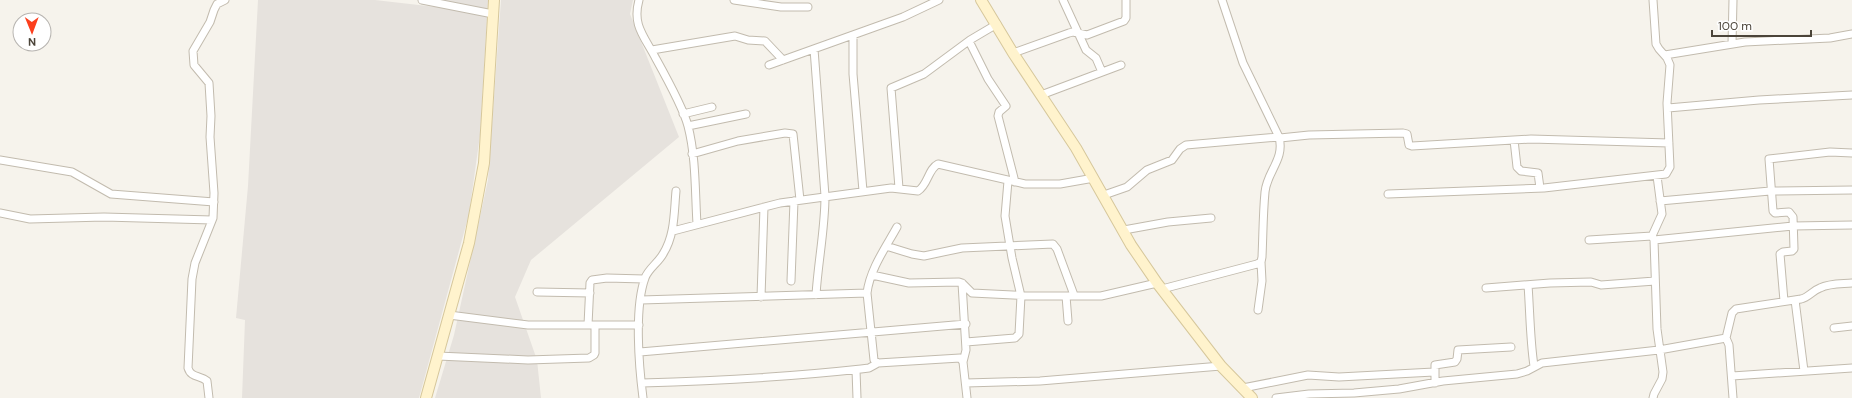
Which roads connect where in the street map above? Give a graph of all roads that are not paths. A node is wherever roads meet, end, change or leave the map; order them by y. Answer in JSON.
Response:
{"nodes":[{"id":1,"x":224,"y":0,"type":"edge"},
{"id":2,"x":422,"y":0,"type":"edge"},
{"id":3,"x":494,"y":0,"type":"edge"},
{"id":4,"x":639,"y":0,"type":"edge"},
{"id":5,"x":734,"y":0,"type":"edge"},
{"id":6,"x":939,"y":0,"type":"edge"},
{"id":7,"x":981,"y":0,"type":"edge"},
{"id":8,"x":1063,"y":0,"type":"edge"},
{"id":9,"x":1126,"y":0,"type":"edge"},
{"id":10,"x":1222,"y":0,"type":"edge"},
{"id":11,"x":1653,"y":0,"type":"edge"},
{"id":12,"x":1733,"y":0,"type":"edge"},
{"id":13,"x":808,"y":7,"type":"dead end"},
{"id":14,"x":493,"y":14,"type":"junction"},
{"id":15,"x":997,"y":24,"type":"junction"},
{"id":16,"x":1077,"y":33,"type":"junction"},
{"id":17,"x":1852,"y":34,"type":"edge"},
{"id":18,"x":853,"y":35,"type":"junction"},
{"id":19,"x":969,"y":41,"type":"junction"},
{"id":20,"x":1732,"y":44,"type":"junction"},
{"id":21,"x":814,"y":49,"type":"junction"},
{"id":22,"x":652,"y":50,"type":"junction"},
{"id":23,"x":1013,"y":53,"type":"junction"},
{"id":24,"x":1665,"y":56,"type":"junction"},
{"id":25,"x":783,"y":60,"type":"junction"},
{"id":26,"x":769,"y":65,"type":"dead end"},
{"id":27,"x":1121,"y":65,"type":"dead end"},
{"id":28,"x":1102,"y":72,"type":"junction"},
{"id":29,"x":1041,"y":95,"type":"junction"},
{"id":30,"x":1852,"y":95,"type":"edge"},
{"id":31,"x":712,"y":107,"type":"dead end"},
{"id":32,"x":1668,"y":108,"type":"junction"},
{"id":33,"x":683,"y":114,"type":"junction"},
{"id":34,"x":746,"y":114,"type":"dead end"},
{"id":35,"x":688,"y":126,"type":"junction"},
{"id":36,"x":1279,"y":137,"type":"junction"},
{"id":37,"x":1514,"y":140,"type":"junction"},
{"id":38,"x":1669,"y":143,"type":"junction"},
{"id":39,"x":1852,"y":153,"type":"edge"},
{"id":40,"x":692,"y":154,"type":"junction"},
{"id":41,"x":0,"y":160,"type":"edge"},
{"id":42,"x":1657,"y":176,"type":"junction"},
{"id":43,"x":1094,"y":178,"type":"junction"},
{"id":44,"x":1012,"y":181,"type":"junction"},
{"id":45,"x":899,"y":188,"type":"junction"},
{"id":46,"x":1540,"y":188,"type":"junction"},
{"id":47,"x":1852,"y":190,"type":"edge"},
{"id":48,"x":676,"y":191,"type":"dead end"},
{"id":49,"x":1770,"y":191,"type":"junction"},
{"id":50,"x":863,"y":192,"type":"junction"},
{"id":51,"x":1388,"y":194,"type":"dead end"},
{"id":52,"x":1104,"y":195,"type":"junction"},
{"id":53,"x":826,"y":196,"type":"junction"},
{"id":54,"x":797,"y":200,"type":"junction"},
{"id":55,"x":1660,"y":201,"type":"junction"},
{"id":56,"x":214,"y":202,"type":"junction"},
{"id":57,"x":764,"y":207,"type":"junction"},
{"id":58,"x":0,"y":213,"type":"edge"},
{"id":59,"x":1211,"y":218,"type":"dead end"},
{"id":60,"x":212,"y":220,"type":"junction"},
{"id":61,"x":698,"y":224,"type":"junction"},
{"id":62,"x":1852,"y":225,"type":"edge"},
{"id":63,"x":1793,"y":226,"type":"junction"},
{"id":64,"x":898,"y":227,"type":"dead end"},
{"id":65,"x":1124,"y":230,"type":"junction"},
{"id":66,"x":673,"y":232,"type":"junction"},
{"id":67,"x":1653,"y":238,"type":"junction"},
{"id":68,"x":1589,"y":240,"type":"dead end"},
{"id":69,"x":886,"y":246,"type":"junction"},
{"id":70,"x":1010,"y":247,"type":"junction"},
{"id":71,"x":1261,"y":262,"type":"junction"},
{"id":72,"x":872,"y":275,"type":"junction"},
{"id":73,"x":644,"y":279,"type":"junction"},
{"id":74,"x":791,"y":281,"type":"dead end"},
{"id":75,"x":1655,"y":281,"type":"junction"},
{"id":76,"x":962,"y":283,"type":"junction"},
{"id":77,"x":1852,"y":283,"type":"edge"},
{"id":78,"x":1528,"y":285,"type":"junction"},
{"id":79,"x":1160,"y":286,"type":"junction"},
{"id":80,"x":1486,"y":288,"type":"dead end"},
{"id":81,"x":537,"y":292,"type":"dead end"},
{"id":82,"x":590,"y":293,"type":"junction"},
{"id":83,"x":867,"y":293,"type":"junction"},
{"id":84,"x":816,"y":295,"type":"junction"},
{"id":85,"x":1074,"y":295,"type":"junction"},
{"id":86,"x":761,"y":296,"type":"junction"},
{"id":87,"x":1021,"y":296,"type":"junction"},
{"id":88,"x":1066,"y":296,"type":"junction"},
{"id":89,"x":641,"y":300,"type":"junction"},
{"id":90,"x":1795,"y":300,"type":"junction"},
{"id":91,"x":1784,"y":301,"type":"junction"},
{"id":92,"x":1258,"y":310,"type":"dead end"},
{"id":93,"x":449,"y":315,"type":"junction"},
{"id":94,"x":1068,"y":322,"type":"dead end"},
{"id":95,"x":966,"y":324,"type":"junction"},
{"id":96,"x":592,"y":325,"type":"junction"},
{"id":97,"x":639,"y":325,"type":"junction"},
{"id":98,"x":1852,"y":326,"type":"edge"},
{"id":99,"x":1834,"y":328,"type":"dead end"},
{"id":100,"x":871,"y":332,"type":"junction"},
{"id":101,"x":1726,"y":338,"type":"junction"},
{"id":102,"x":966,"y":342,"type":"junction"},
{"id":103,"x":1511,"y":347,"type":"dead end"},
{"id":104,"x":1659,"y":350,"type":"junction"},
{"id":105,"x":640,"y":352,"type":"junction"},
{"id":106,"x":438,"y":356,"type":"junction"},
{"id":107,"x":964,"y":362,"type":"junction"},
{"id":108,"x":878,"y":363,"type":"junction"},
{"id":109,"x":1221,"y":366,"type":"junction"},
{"id":110,"x":1534,"y":366,"type":"junction"},
{"id":111,"x":1852,"y":368,"type":"edge"},
{"id":112,"x":856,"y":370,"type":"junction"},
{"id":113,"x":1804,"y":371,"type":"junction"},
{"id":114,"x":1434,"y":372,"type":"junction"},
{"id":115,"x":1732,"y":376,"type":"junction"},
{"id":116,"x":642,"y":383,"type":"junction"},
{"id":117,"x":966,"y":383,"type":"junction"},
{"id":118,"x":1435,"y":383,"type":"junction"},
{"id":119,"x":1244,"y":388,"type":"junction"},
{"id":120,"x":209,"y":398,"type":"edge"},
{"id":121,"x":426,"y":398,"type":"edge"},
{"id":122,"x":644,"y":398,"type":"edge"},
{"id":123,"x":857,"y":398,"type":"edge"},
{"id":124,"x":967,"y":398,"type":"edge"},
{"id":125,"x":1252,"y":398,"type":"edge"},
{"id":126,"x":1276,"y":398,"type":"edge"},
{"id":127,"x":1653,"y":398,"type":"edge"},
{"id":128,"x":1734,"y":398,"type":"edge"}],
"edges":[{"from":1,"to":56,"type":"street"},
{"from":2,"to":14,"type":"street"},
{"from":3,"to":14,"type":"street"},
{"from":4,"to":22,"type":"street"},
{"from":5,"to":13,"type":"street"},
{"from":6,"to":18,"type":"street"},
{"from":7,"to":15,"type":"street"},
{"from":8,"to":16,"type":"street"},
{"from":9,"to":16,"type":"street"},
{"from":10,"to":36,"type":"street"},
{"from":11,"to":24,"type":"street"},
{"from":12,"to":20,"type":"street"},
{"from":14,"to":93,"type":"street"},
{"from":15,"to":19,"type":"street"},
{"from":15,"to":23,"type":"street"},
{"from":16,"to":23,"type":"street"},
{"from":16,"to":28,"type":"street"},
{"from":17,"to":20,"type":"street"},
{"from":18,"to":21,"type":"street"},
{"from":18,"to":50,"type":"street"},
{"from":19,"to":44,"type":"street"},
{"from":19,"to":45,"type":"street"},
{"from":20,"to":24,"type":"street"},
{"from":21,"to":25,"type":"street"},
{"from":21,"to":53,"type":"street"},
{"from":22,"to":25,"type":"street"},
{"from":22,"to":33,"type":"street"},
{"from":23,"to":29,"type":"street"},
{"from":24,"to":32,"type":"street"},
{"from":25,"to":26,"type":"street"},
{"from":27,"to":28,"type":"street"},
{"from":28,"to":29,"type":"street"},
{"from":29,"to":43,"type":"street"},
{"from":30,"to":32,"type":"street"},
{"from":31,"to":33,"type":"street"},
{"from":32,"to":38,"type":"street"},
{"from":33,"to":35,"type":"street"},
{"from":34,"to":35,"type":"street"},
{"from":35,"to":40,"type":"street"},
{"from":36,"to":37,"type":"street"},
{"from":36,"to":52,"type":"street"},
{"from":36,"to":71,"type":"street"},
{"from":37,"to":38,"type":"street"},
{"from":37,"to":46,"type":"street"},
{"from":38,"to":42,"type":"street"},
{"from":39,"to":49,"type":"street"},
{"from":40,"to":54,"type":"street"},
{"from":40,"to":61,"type":"street"},
{"from":41,"to":56,"type":"street"},
{"from":42,"to":46,"type":"street"},
{"from":42,"to":55,"type":"street"},
{"from":43,"to":44,"type":"street"},
{"from":43,"to":52,"type":"street"},
{"from":44,"to":45,"type":"street"},
{"from":44,"to":70,"type":"street"},
{"from":45,"to":50,"type":"street"},
{"from":46,"to":51,"type":"street"},
{"from":47,"to":49,"type":"street"},
{"from":48,"to":66,"type":"street"},
{"from":49,"to":55,"type":"street"},
{"from":49,"to":63,"type":"street"},
{"from":50,"to":53,"type":"street"},
{"from":52,"to":65,"type":"street"},
{"from":53,"to":54,"type":"street"},
{"from":53,"to":84,"type":"street"},
{"from":54,"to":57,"type":"street"},
{"from":54,"to":74,"type":"street"},
{"from":55,"to":67,"type":"street"},
{"from":56,"to":60,"type":"street"},
{"from":57,"to":61,"type":"street"},
{"from":57,"to":86,"type":"street"},
{"from":58,"to":60,"type":"street"},
{"from":59,"to":65,"type":"street"},
{"from":60,"to":120,"type":"street"},
{"from":61,"to":66,"type":"street"},
{"from":62,"to":63,"type":"street"},
{"from":63,"to":67,"type":"street"},
{"from":63,"to":91,"type":"street"},
{"from":64,"to":69,"type":"street"},
{"from":65,"to":79,"type":"street"},
{"from":66,"to":73,"type":"street"},
{"from":67,"to":68,"type":"street"},
{"from":67,"to":75,"type":"street"},
{"from":69,"to":70,"type":"street"},
{"from":69,"to":72,"type":"street"},
{"from":70,"to":85,"type":"street"},
{"from":70,"to":87,"type":"street"},
{"from":71,"to":79,"type":"street"},
{"from":71,"to":92,"type":"street"},
{"from":72,"to":76,"type":"street"},
{"from":72,"to":83,"type":"street"},
{"from":73,"to":82,"type":"street"},
{"from":73,"to":89,"type":"street"},
{"from":75,"to":78,"type":"street"},
{"from":75,"to":104,"type":"street"},
{"from":76,"to":87,"type":"street"},
{"from":76,"to":95,"type":"street"},
{"from":77,"to":90,"type":"street"},
{"from":78,"to":80,"type":"street"},
{"from":78,"to":110,"type":"street"},
{"from":79,"to":85,"type":"street"},
{"from":79,"to":109,"type":"street"},
{"from":81,"to":82,"type":"street"},
{"from":82,"to":96,"type":"street"},
{"from":83,"to":84,"type":"street"},
{"from":83,"to":100,"type":"street"},
{"from":84,"to":86,"type":"street"},
{"from":85,"to":88,"type":"street"},
{"from":86,"to":89,"type":"street"},
{"from":87,"to":88,"type":"street"},
{"from":87,"to":102,"type":"street"},
{"from":88,"to":94,"type":"street"},
{"from":89,"to":97,"type":"street"},
{"from":90,"to":91,"type":"street"},
{"from":90,"to":113,"type":"street"},
{"from":91,"to":101,"type":"street"},
{"from":93,"to":96,"type":"street"},
{"from":93,"to":106,"type":"street"},
{"from":95,"to":100,"type":"street"},
{"from":95,"to":102,"type":"street"},
{"from":96,"to":97,"type":"street"},
{"from":96,"to":106,"type":"street"},
{"from":97,"to":105,"type":"street"},
{"from":98,"to":99,"type":"street"},
{"from":100,"to":105,"type":"street"},
{"from":100,"to":108,"type":"street"},
{"from":101,"to":104,"type":"street"},
{"from":101,"to":115,"type":"street"},
{"from":102,"to":107,"type":"street"},
{"from":103,"to":114,"type":"street"},
{"from":104,"to":110,"type":"street"},
{"from":104,"to":127,"type":"street"},
{"from":105,"to":116,"type":"street"},
{"from":106,"to":121,"type":"street"},
{"from":107,"to":108,"type":"street"},
{"from":107,"to":117,"type":"street"},
{"from":108,"to":112,"type":"street"},
{"from":109,"to":117,"type":"street"},
{"from":109,"to":119,"type":"street"},
{"from":110,"to":118,"type":"street"},
{"from":111,"to":113,"type":"street"},
{"from":112,"to":116,"type":"street"},
{"from":112,"to":123,"type":"street"},
{"from":113,"to":115,"type":"street"},
{"from":114,"to":118,"type":"street"},
{"from":114,"to":119,"type":"street"},
{"from":115,"to":128,"type":"street"},
{"from":116,"to":122,"type":"street"},
{"from":117,"to":124,"type":"street"},
{"from":118,"to":126,"type":"street"},
{"from":119,"to":125,"type":"street"}]}
